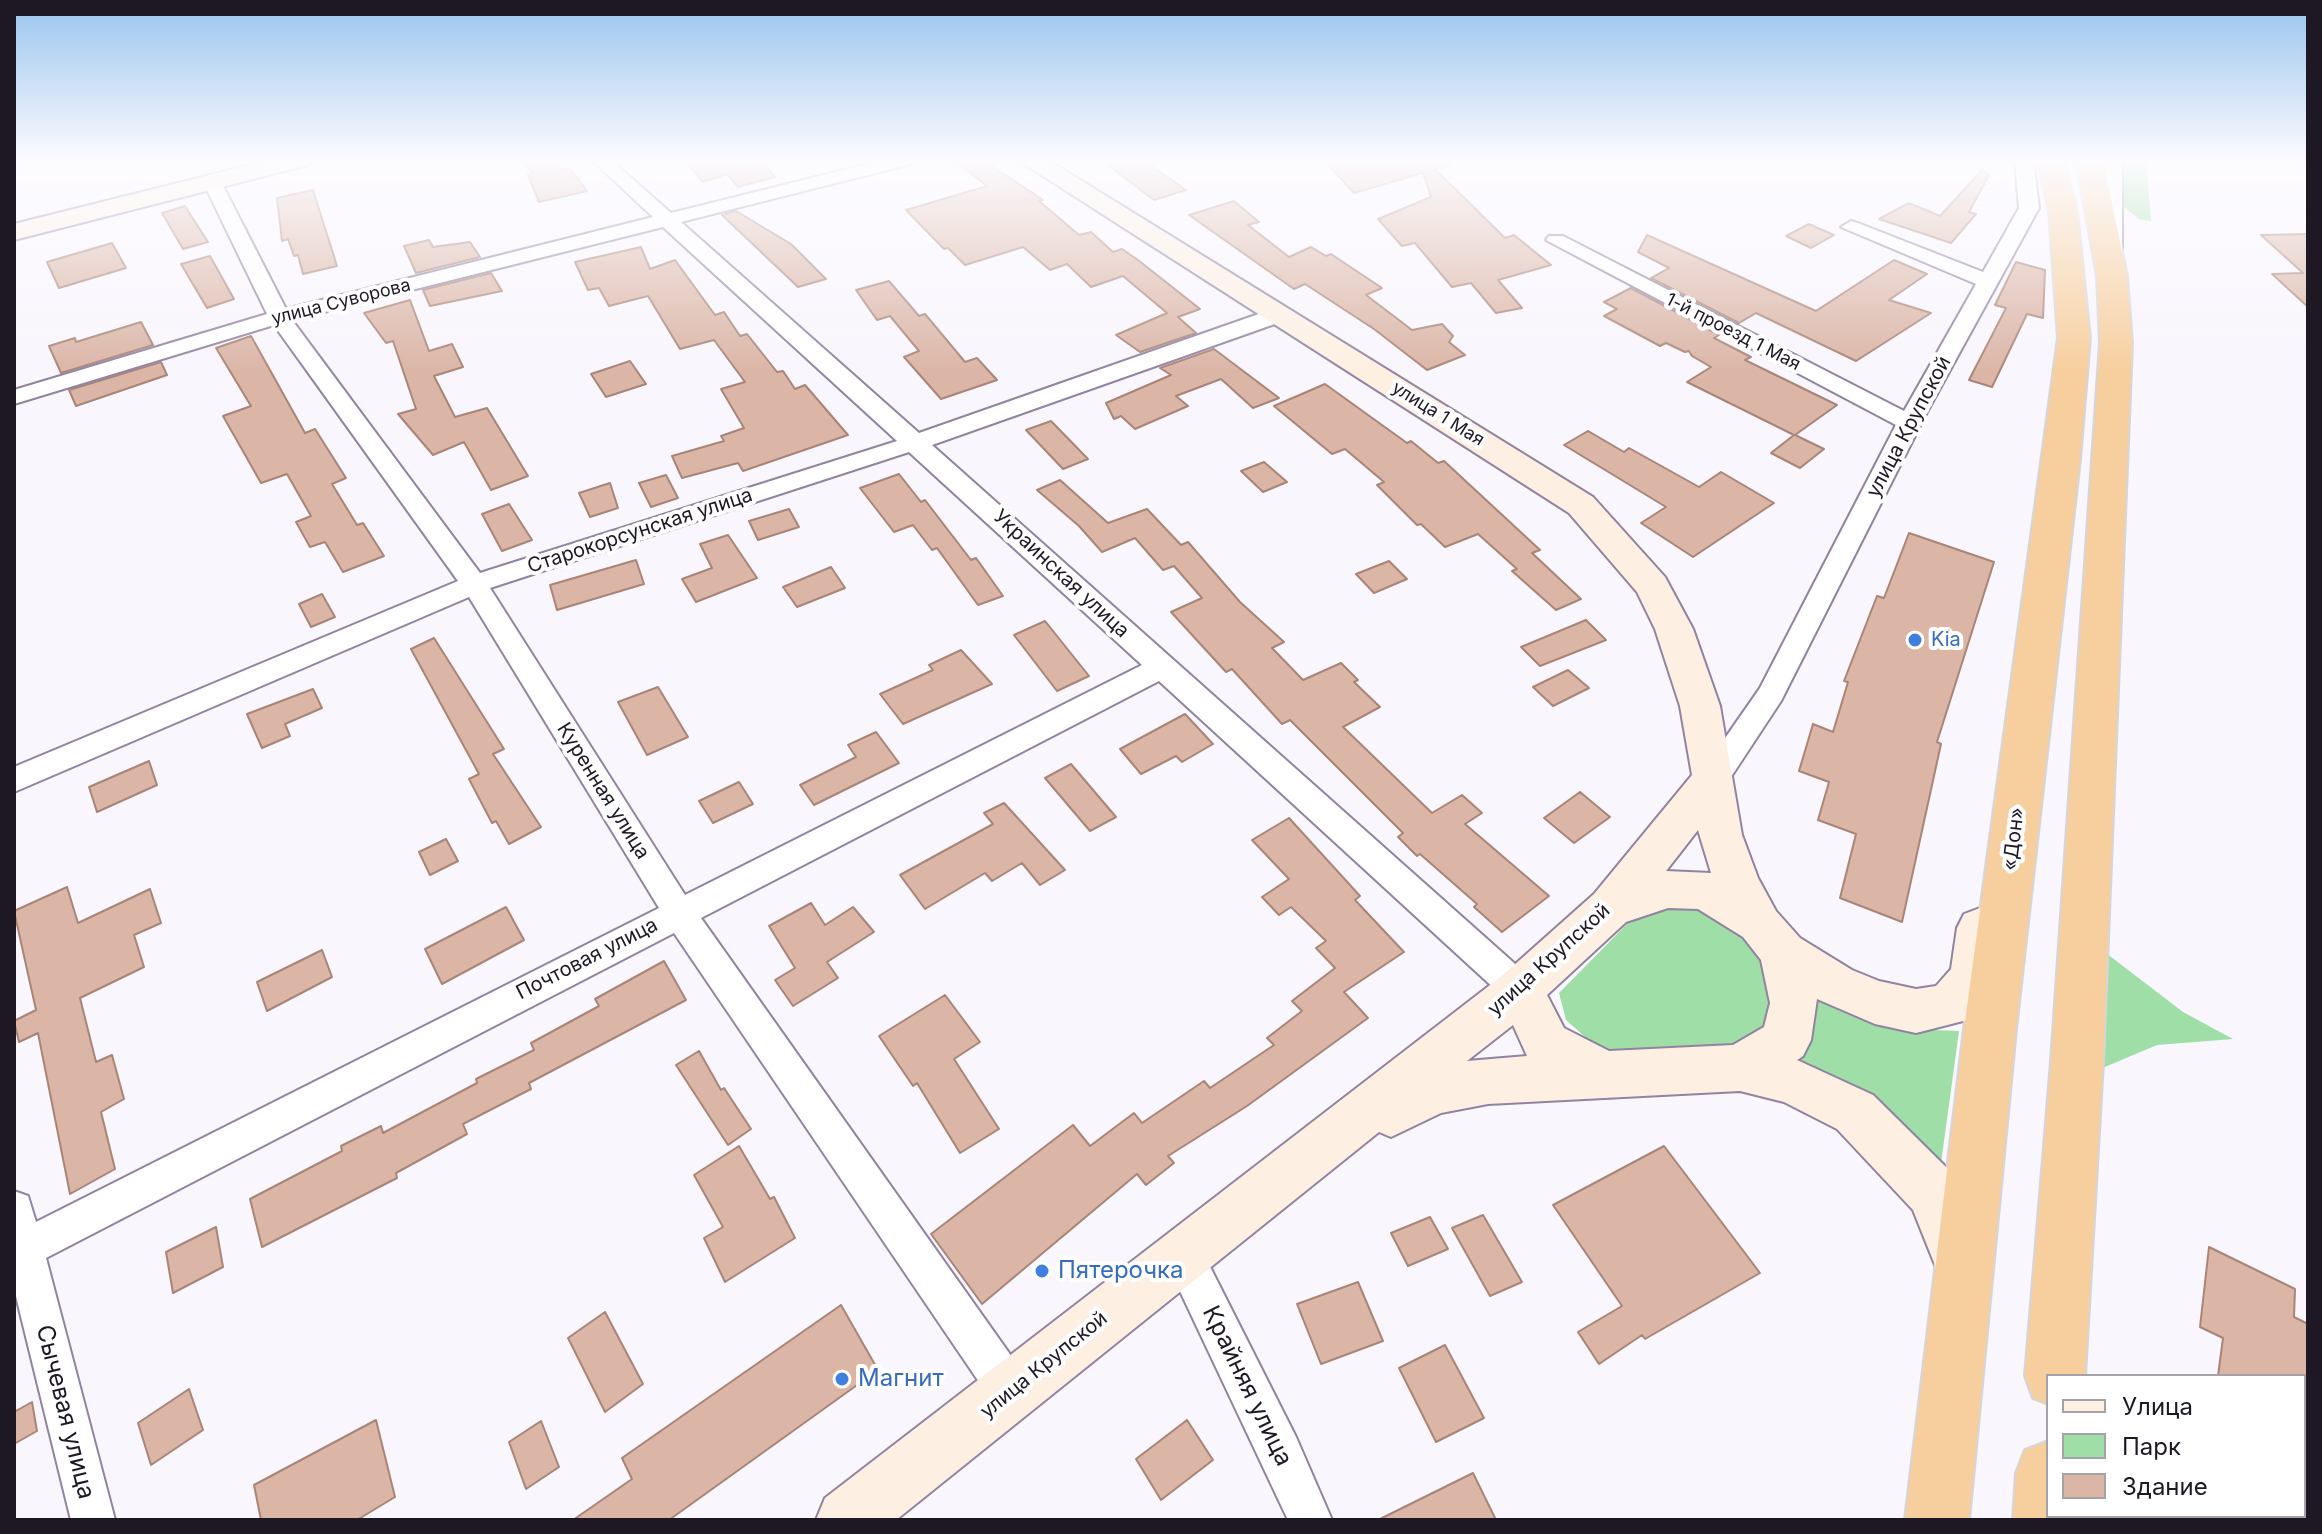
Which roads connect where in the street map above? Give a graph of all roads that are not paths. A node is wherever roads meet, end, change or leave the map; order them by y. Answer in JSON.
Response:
{"nodes":[{"id":1,"x":237,"y":232,"type":"edge"},
{"id":2,"x":624,"y":232,"type":"edge"},
{"id":3,"x":679,"y":232,"type":"edge"},
{"id":4,"x":1145,"y":232,"type":"edge"},
{"id":5,"x":1863,"y":232,"type":"edge"},
{"id":6,"x":2016,"y":232,"type":"edge"},
{"id":7,"x":2065,"y":232,"type":"edge"},
{"id":8,"x":2103,"y":232,"type":"edge"},
{"id":9,"x":2112,"y":232,"type":"edge"},
{"id":10,"x":1556,"y":240,"type":"dead end"},
{"id":11,"x":2112,"y":276,"type":"junction"},
{"id":12,"x":1988,"y":281,"type":"junction"},
{"id":13,"x":1278,"y":315,"type":"junction"},
{"id":14,"x":279,"y":317,"type":"junction"},
{"id":15,"x":14,"y":397,"type":"edge"},
{"id":16,"x":1910,"y":423,"type":"junction"},
{"id":17,"x":917,"y":442,"type":"junction"},
{"id":18,"x":474,"y":584,"type":"junction"},
{"id":19,"x":1162,"y":667,"type":"junction"},
{"id":20,"x":1714,"y":778,"type":"junction"},
{"id":21,"x":14,"y":780,"type":"edge"},
{"id":22,"x":2014,"y":837,"type":"junction"},
{"id":23,"x":1610,"y":908,"type":"junction"},
{"id":24,"x":679,"y":913,"type":"junction"},
{"id":25,"x":1772,"y":939,"type":"junction"},
{"id":26,"x":1520,"y":990,"type":"junction"},
{"id":27,"x":1740,"y":1068,"type":"junction"},
{"id":28,"x":1610,"y":1077,"type":"junction"},
{"id":29,"x":1309,"y":1156,"type":"junction"},
{"id":30,"x":17,"y":1238,"type":"edge"},
{"id":31,"x":1182,"y":1253,"type":"junction"},
{"id":32,"x":1966,"y":1273,"type":"junction"},
{"id":33,"x":2055,"y":1374,"type":"edge"},
{"id":34,"x":1011,"y":1392,"type":"junction"},
{"id":35,"x":93,"y":1520,"type":"edge"},
{"id":36,"x":847,"y":1520,"type":"edge"},
{"id":37,"x":1310,"y":1520,"type":"edge"},
{"id":38,"x":1937,"y":1520,"type":"edge"}],
"edges":[{"from":1,"to":14,"type":"street","name":"Куренная улица"},
{"from":2,"to":14,"type":"street","name":"улица Суворова"},
{"from":3,"to":17,"type":"street","name":"Украинская улица"},
{"from":4,"to":13,"type":"street","name":"улица 1 Мая"},
{"from":5,"to":12,"type":"street"},
{"from":6,"to":12,"type":"street","name":"улица Крупской"},
{"from":7,"to":22,"type":"highway","name":"«Дон»"},
{"from":8,"to":11,"type":"highway"},
{"from":9,"to":11,"type":"street"},
{"from":10,"to":16,"type":"street","name":"1-й проезд 1 Мая"},
{"from":11,"to":33,"type":"highway"},
{"from":12,"to":16,"type":"street","name":"улица Крупской"},
{"from":13,"to":17,"type":"street","name":"Старокорсунская улица"},
{"from":13,"to":20,"type":"street","name":"улица 1 Мая"},
{"from":14,"to":15,"type":"street","name":"улица Суворова"},
{"from":14,"to":18,"type":"street","name":"Куренная улица"},
{"from":16,"to":20,"type":"street","name":"улица Крупской"},
{"from":17,"to":18,"type":"street","name":"Старокорсунская улица"},
{"from":17,"to":19,"type":"street","name":"Украинская улица"},
{"from":18,"to":21,"type":"street","name":"Старокорсунская улица"},
{"from":18,"to":24,"type":"street","name":"Куренная улица"},
{"from":19,"to":24,"type":"street","name":"Почтовая улица"},
{"from":19,"to":26,"type":"street","name":"Украинская улица"},
{"from":20,"to":23,"type":"street","name":"улица Крупской"},
{"from":20,"to":25,"type":"street","name":"улица 1 Мая"},
{"from":22,"to":25,"type":"street"},
{"from":22,"to":32,"type":"highway","name":"«Дон»"},
{"from":23,"to":25,"type":"street"},
{"from":23,"to":26,"type":"street","name":"улица Крупской"},
{"from":24,"to":30,"type":"street","name":"Почтовая улица"},
{"from":24,"to":34,"type":"street","name":"Куренная улица"},
{"from":25,"to":27,"type":"street"},
{"from":26,"to":28,"type":"street"},
{"from":26,"to":29,"type":"street","name":"улица Крупской"},
{"from":27,"to":28,"type":"street"},
{"from":27,"to":32,"type":"street"},
{"from":28,"to":29,"type":"street"},
{"from":29,"to":31,"type":"street","name":"улица Крупской"},
{"from":30,"to":35,"type":"street","name":"Сычевая улица"},
{"from":31,"to":34,"type":"street","name":"улица Крупской"},
{"from":31,"to":37,"type":"street","name":"Крайняя улица"},
{"from":32,"to":38,"type":"highway","name":"«Дон»"},
{"from":34,"to":36,"type":"street","name":"улица Крупской"}]}
